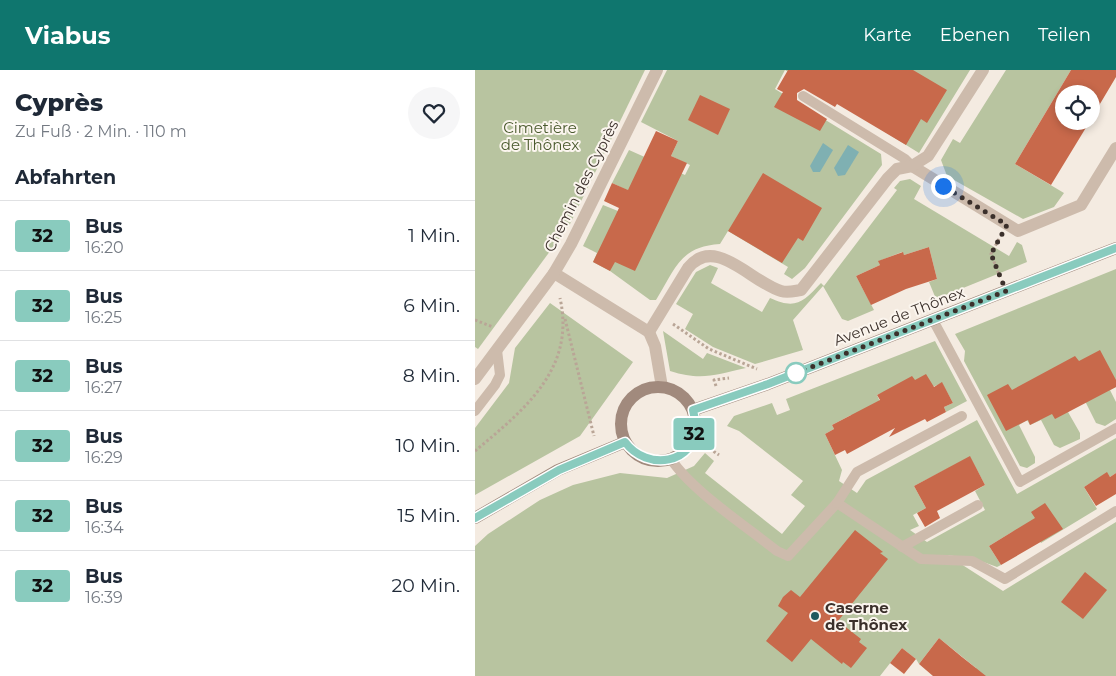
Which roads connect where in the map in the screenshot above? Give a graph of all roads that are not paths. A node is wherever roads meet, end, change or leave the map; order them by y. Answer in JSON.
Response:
{"nodes":[{"id":1,"x":657,"y":70,"type":"edge"},
{"id":2,"x":983,"y":70,"type":"edge"},
{"id":3,"x":803,"y":96,"type":"dead end"},
{"id":4,"x":1116,"y":148,"type":"edge"},
{"id":5,"x":912,"y":166,"type":"junction"},
{"id":6,"x":1116,"y":248,"type":"edge"},
{"id":7,"x":554,"y":273,"type":"junction"},
{"id":8,"x":933,"y":320,"type":"junction"},
{"id":9,"x":649,"y":332,"type":"junction"},
{"id":10,"x":497,"y":350,"type":"junction"},
{"id":11,"x":475,"y":379,"type":"edge"},
{"id":12,"x":662,"y":387,"type":"junction"},
{"id":13,"x":693,"y":410,"type":"junction"},
{"id":14,"x":475,"y":411,"type":"edge"},
{"id":15,"x":962,"y":416,"type":"dead end"},
{"id":16,"x":1116,"y":428,"type":"edge"},
{"id":17,"x":625,"y":442,"type":"junction"},
{"id":18,"x":671,"y":459,"type":"junction"},
{"id":19,"x":837,"y":503,"type":"junction"},
{"id":20,"x":978,"y":505,"type":"dead end"},
{"id":21,"x":1116,"y":511,"type":"edge"},
{"id":22,"x":475,"y":518,"type":"edge"},
{"id":23,"x":902,"y":547,"type":"junction"}],
"edges":[{"from":1,"to":7,"type":"street","name":"Chemin des Cyprès"},
{"from":2,"to":5,"type":"street"},
{"from":3,"to":5,"type":"lane"},
{"from":4,"to":5,"type":"street"},
{"from":5,"to":9,"type":"street"},
{"from":6,"to":8,"type":"main road","name":"Avenue de Thônex"},
{"from":7,"to":9,"type":"street","name":"Chemin des Cyprès"},
{"from":7,"to":10,"type":"street"},
{"from":8,"to":13,"type":"main road","name":"Avenue de Thônex"},
{"from":8,"to":16,"type":"lane"},
{"from":9,"to":12,"type":"street"},
{"from":10,"to":11,"type":"street"},
{"from":10,"to":14,"type":"lane"},
{"from":12,"to":13,"type":"main road"},
{"from":12,"to":17,"type":"main road"},
{"from":13,"to":18,"type":"main road"},
{"from":15,"to":19,"type":"lane"},
{"from":17,"to":18,"type":"main road"},
{"from":17,"to":22,"type":"main road"},
{"from":18,"to":19,"type":"lane"},
{"from":19,"to":23,"type":"lane"},
{"from":20,"to":23,"type":"lane"},
{"from":21,"to":23,"type":"lane"}]}
